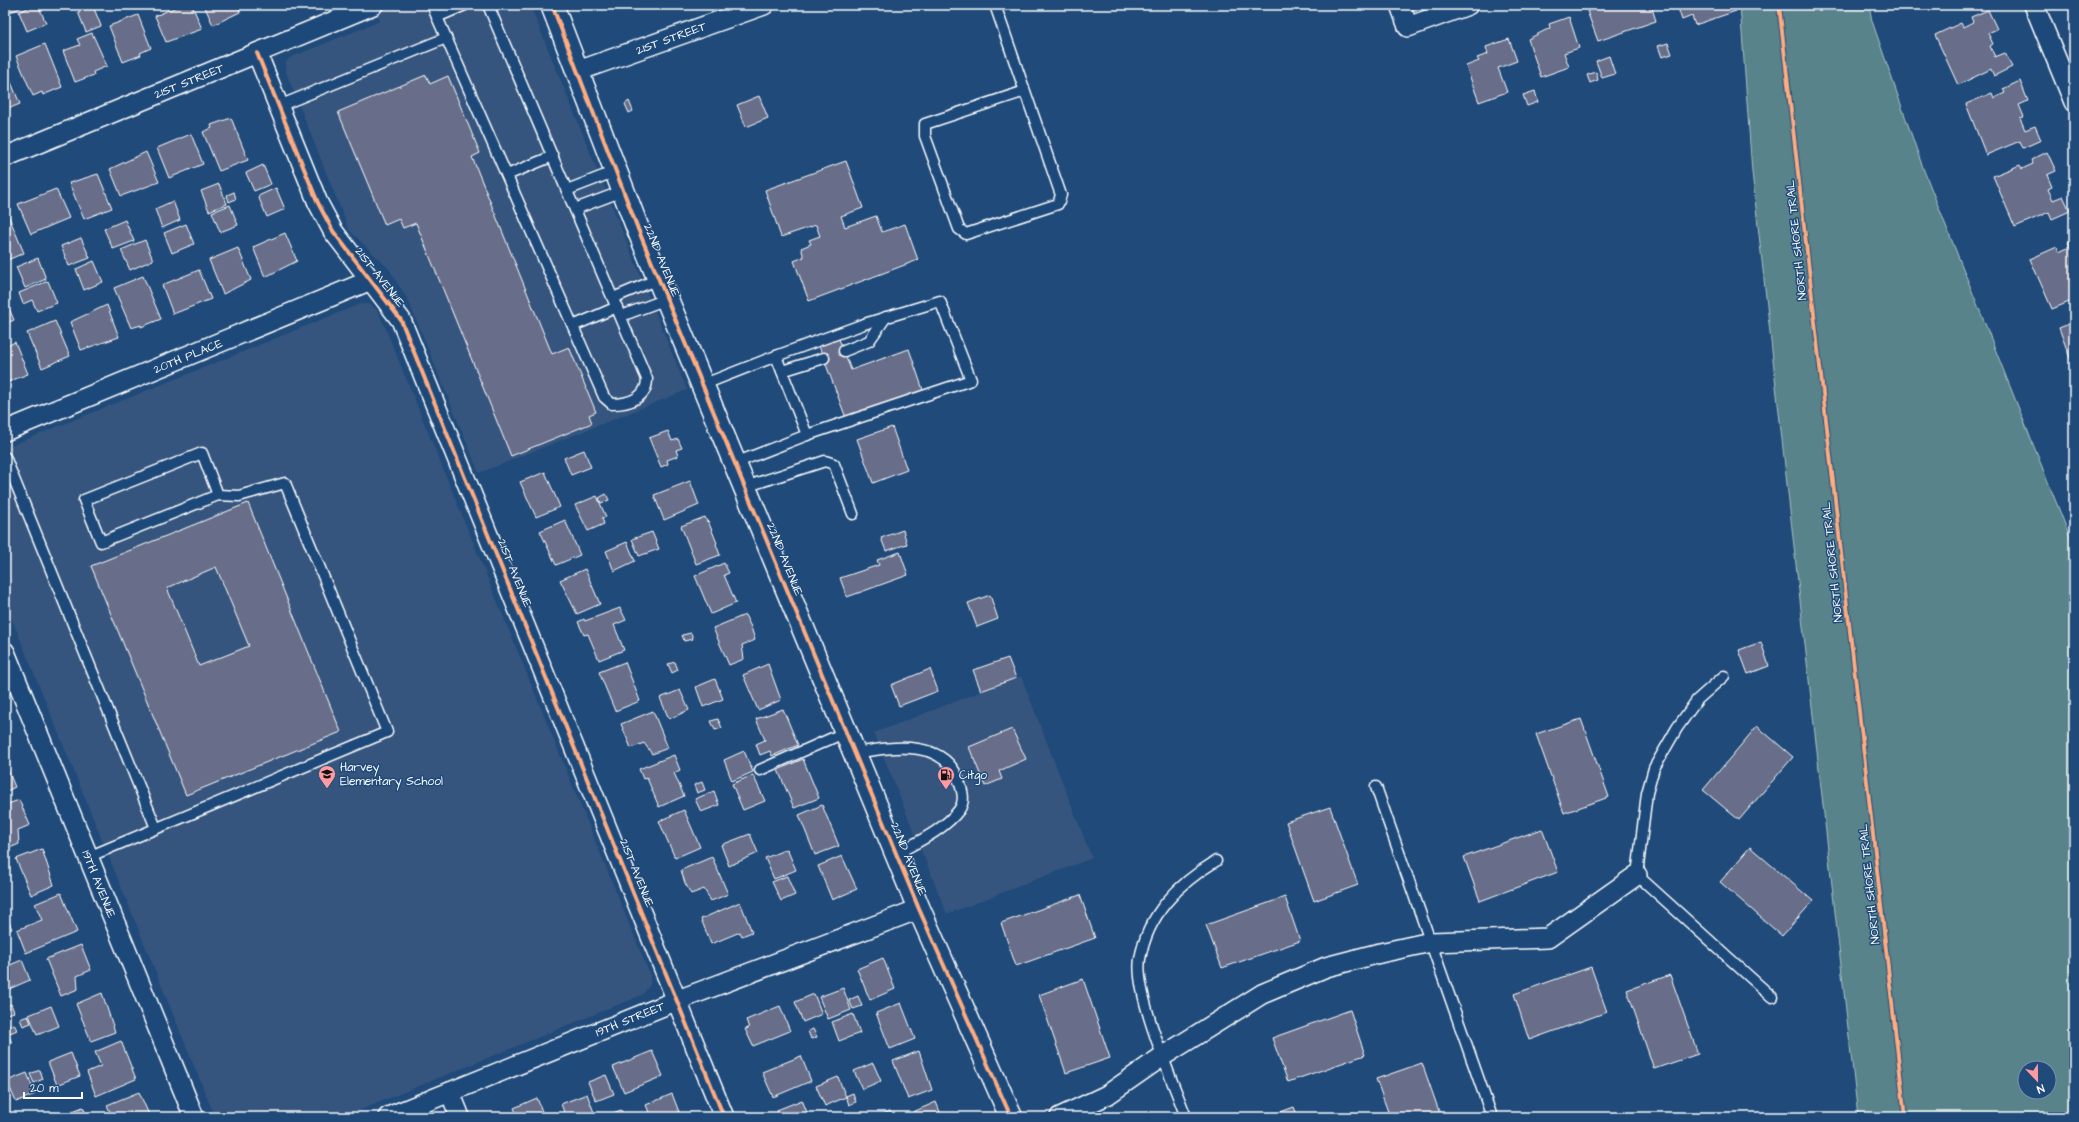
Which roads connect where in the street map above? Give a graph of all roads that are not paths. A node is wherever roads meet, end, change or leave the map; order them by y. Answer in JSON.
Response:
{"nodes":[{"id":1,"x":432,"y":5,"type":"edge"},
{"id":2,"x":465,"y":5,"type":"edge"},
{"id":3,"x":488,"y":5,"type":"edge"},
{"id":4,"x":552,"y":5,"type":"edge"},
{"id":5,"x":764,"y":5,"type":"edge"},
{"id":6,"x":995,"y":5,"type":"edge"},
{"id":7,"x":1400,"y":5,"type":"edge"},
{"id":8,"x":1468,"y":5,"type":"edge"},
{"id":9,"x":2034,"y":5,"type":"edge"},
{"id":10,"x":368,"y":6,"type":"edge"},
{"id":11,"x":437,"y":17,"type":"junction"},
{"id":12,"x":446,"y":38,"type":"junction"},
{"id":13,"x":257,"y":53,"type":"junction"},
{"id":14,"x":578,"y":71,"type":"junction"},
{"id":15,"x":1025,"y":91,"type":"junction"},
{"id":16,"x":2074,"y":102,"type":"edge"},
{"id":17,"x":278,"y":106,"type":"junction"},
{"id":18,"x":5,"y":156,"type":"edge"},
{"id":19,"x":553,"y":156,"type":"junction"},
{"id":20,"x":616,"y":171,"type":"junction"},
{"id":21,"x":506,"y":175,"type":"junction"},
{"id":22,"x":567,"y":190,"type":"junction"},
{"id":23,"x":623,"y":191,"type":"junction"},
{"id":24,"x":575,"y":209,"type":"junction"},
{"id":25,"x":658,"y":279,"type":"junction"},
{"id":26,"x":371,"y":280,"type":"junction"},
{"id":27,"x":667,"y":299,"type":"junction"},
{"id":28,"x":617,"y":307,"type":"junction"},
{"id":29,"x":886,"y":317,"type":"junction"},
{"id":30,"x":573,"y":326,"type":"junction"},
{"id":31,"x":844,"y":351,"type":"dead end"},
{"id":32,"x":776,"y":356,"type":"junction"},
{"id":33,"x":824,"y":358,"type":"dead end"},
{"id":34,"x":782,"y":371,"type":"junction"},
{"id":35,"x":702,"y":385,"type":"junction"},
{"id":36,"x":5,"y":431,"type":"edge"},
{"id":37,"x":807,"y":435,"type":"junction"},
{"id":38,"x":5,"y":457,"type":"edge"},
{"id":39,"x":735,"y":463,"type":"junction"},
{"id":40,"x":745,"y":487,"type":"junction"},
{"id":41,"x":218,"y":495,"type":"junction"},
{"id":42,"x":853,"y":514,"type":"dead end"},
{"id":43,"x":5,"y":652,"type":"edge"},
{"id":44,"x":1724,"y":676,"type":"dead end"},
{"id":45,"x":846,"y":732,"type":"junction"},
{"id":46,"x":855,"y":753,"type":"junction"},
{"id":47,"x":760,"y":770,"type":"dead end"},
{"id":48,"x":1376,"y":787,"type":"dead end"},
{"id":49,"x":156,"y":828,"type":"junction"},
{"id":50,"x":896,"y":854,"type":"junction"},
{"id":51,"x":88,"y":857,"type":"junction"},
{"id":52,"x":1216,"y":861,"type":"dead end"},
{"id":53,"x":1637,"y":875,"type":"junction"},
{"id":54,"x":919,"y":909,"type":"junction"},
{"id":55,"x":1431,"y":942,"type":"junction"},
{"id":56,"x":1772,"y":997,"type":"dead end"},
{"id":57,"x":678,"y":1000,"type":"junction"},
{"id":58,"x":1163,"y":1056,"type":"junction"},
{"id":59,"x":450,"y":1092,"type":"junction"},
{"id":60,"x":194,"y":1117,"type":"edge"},
{"id":61,"x":388,"y":1117,"type":"edge"},
{"id":62,"x":460,"y":1117,"type":"edge"},
{"id":63,"x":724,"y":1117,"type":"edge"},
{"id":64,"x":1011,"y":1117,"type":"edge"},
{"id":65,"x":1060,"y":1117,"type":"edge"},
{"id":66,"x":1186,"y":1117,"type":"edge"},
{"id":67,"x":1492,"y":1117,"type":"edge"}],
"edges":[{"from":1,"to":11,"type":"lane"},
{"from":2,"to":11,"type":"lane"},
{"from":3,"to":19,"type":"lane"},
{"from":4,"to":14,"type":"street","name":"22ND AVENUE"},
{"from":5,"to":14,"type":"street","name":"21ST STREET"},
{"from":6,"to":15,"type":"lane"},
{"from":7,"to":8,"type":"street"},
{"from":9,"to":16,"type":"street"},
{"from":10,"to":13,"type":"street","name":"21ST STREET"},
{"from":11,"to":12,"type":"lane"},
{"from":12,"to":17,"type":"lane"},
{"from":12,"to":21,"type":"lane"},
{"from":13,"to":17,"type":"street","name":"21ST AVENUE"},
{"from":13,"to":18,"type":"street","name":"21ST STREET"},
{"from":14,"to":20,"type":"street","name":"22ND AVENUE"},
{"from":15,"to":15,"type":"lane"},
{"from":17,"to":26,"type":"street","name":"21ST AVENUE"},
{"from":19,"to":21,"type":"lane"},
{"from":19,"to":22,"type":"lane"},
{"from":20,"to":22,"type":"lane"},
{"from":20,"to":23,"type":"street","name":"22ND AVENUE"},
{"from":21,"to":30,"type":"lane"},
{"from":22,"to":24,"type":"lane"},
{"from":23,"to":24,"type":"lane"},
{"from":23,"to":25,"type":"street","name":"22ND AVENUE"},
{"from":24,"to":28,"type":"lane"},
{"from":25,"to":27,"type":"street","name":"22ND AVENUE"},
{"from":25,"to":28,"type":"lane"},
{"from":26,"to":36,"type":"street","name":"20TH PLACE"},
{"from":26,"to":57,"type":"street","name":"21ST AVENUE"},
{"from":27,"to":28,"type":"lane"},
{"from":27,"to":35,"type":"street","name":"22ND AVENUE"},
{"from":28,"to":30,"type":"lane"},
{"from":28,"to":30,"type":"lane"},
{"from":29,"to":31,"type":"lane"},
{"from":29,"to":32,"type":"lane"},
{"from":29,"to":37,"type":"lane"},
{"from":32,"to":34,"type":"lane"},
{"from":32,"to":35,"type":"lane"},
{"from":33,"to":34,"type":"lane"},
{"from":34,"to":37,"type":"lane"},
{"from":35,"to":39,"type":"street","name":"22ND AVENUE"},
{"from":37,"to":39,"type":"lane"},
{"from":38,"to":49,"type":"lane"},
{"from":39,"to":40,"type":"street","name":"22ND AVENUE"},
{"from":40,"to":42,"type":"lane"},
{"from":40,"to":45,"type":"street","name":"22ND AVENUE"},
{"from":41,"to":41,"type":"lane"},
{"from":41,"to":49,"type":"lane"},
{"from":43,"to":51,"type":"street","name":"19TH AVENUE"},
{"from":44,"to":53,"type":"lane"},
{"from":45,"to":46,"type":"street","name":"22ND AVENUE"},
{"from":45,"to":47,"type":"lane"},
{"from":46,"to":50,"type":"street","name":"22ND AVENUE"},
{"from":46,"to":50,"type":"lane"},
{"from":48,"to":55,"type":"lane"},
{"from":49,"to":51,"type":"lane"},
{"from":50,"to":54,"type":"street","name":"22ND AVENUE"},
{"from":51,"to":60,"type":"street","name":"19TH AVENUE"},
{"from":52,"to":58,"type":"lane"},
{"from":53,"to":55,"type":"street"},
{"from":53,"to":56,"type":"lane"},
{"from":54,"to":57,"type":"street","name":"19TH STREET"},
{"from":54,"to":64,"type":"street","name":"22ND AVENUE"},
{"from":55,"to":58,"type":"street"},
{"from":55,"to":67,"type":"lane"},
{"from":57,"to":59,"type":"street","name":"19TH STREET"},
{"from":57,"to":63,"type":"street","name":"21ST AVENUE"},
{"from":58,"to":65,"type":"street"},
{"from":58,"to":66,"type":"lane"},
{"from":59,"to":61,"type":"street","name":"19TH STREET"},
{"from":59,"to":62,"type":"street"}]}
